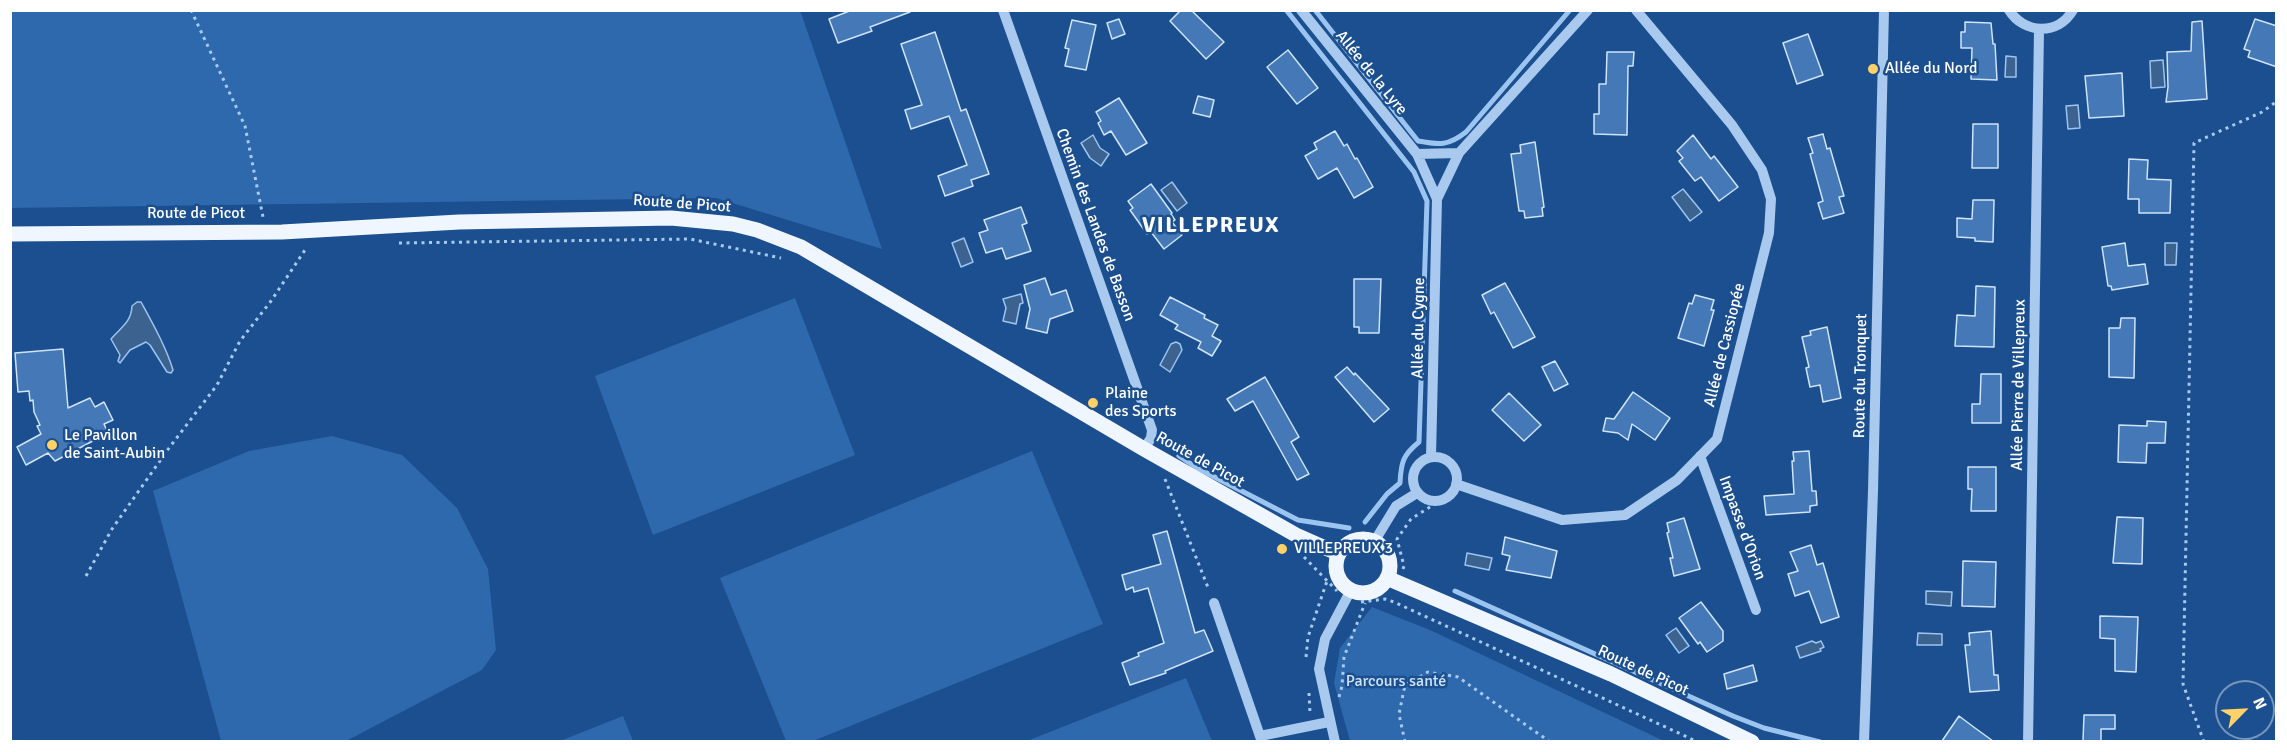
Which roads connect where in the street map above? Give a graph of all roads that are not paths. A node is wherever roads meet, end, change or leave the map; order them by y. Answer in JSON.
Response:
{"nodes":[{"id":1,"x":1003,"y":10,"type":"edge"},
{"id":2,"x":1301,"y":10,"type":"edge"},
{"id":3,"x":1588,"y":10,"type":"edge"},
{"id":4,"x":1636,"y":10,"type":"edge"},
{"id":5,"x":1884,"y":10,"type":"edge"},
{"id":6,"x":2009,"y":10,"type":"edge"},
{"id":7,"x":2073,"y":10,"type":"edge"},
{"id":8,"x":2039,"y":30,"type":"junction"},
{"id":9,"x":1459,"y":153,"type":"junction"},
{"id":10,"x":1417,"y":154,"type":"junction"},
{"id":11,"x":1437,"y":199,"type":"junction"},
{"id":12,"x":10,"y":234,"type":"edge"},
{"id":13,"x":1144,"y":449,"type":"junction"},
{"id":14,"x":1700,"y":456,"type":"junction"},
{"id":15,"x":1431,"y":458,"type":"junction"},
{"id":16,"x":1456,"y":484,"type":"junction"},
{"id":17,"x":1417,"y":493,"type":"junction"},
{"id":18,"x":1374,"y":542,"type":"junction"},
{"id":19,"x":1339,"y":554,"type":"junction"},
{"id":20,"x":1392,"y":581,"type":"junction"},
{"id":21,"x":1351,"y":590,"type":"junction"},
{"id":22,"x":1214,"y":603,"type":"road end"},
{"id":23,"x":1756,"y":610,"type":"dead end"},
{"id":24,"x":1329,"y":723,"type":"junction"},
{"id":25,"x":1261,"y":739,"type":"edge"},
{"id":26,"x":1335,"y":741,"type":"edge"},
{"id":27,"x":1752,"y":741,"type":"edge"},
{"id":28,"x":1864,"y":741,"type":"edge"},
{"id":29,"x":2028,"y":741,"type":"edge"}],
"edges":[{"from":1,"to":13,"type":"street","name":"Chemin des Landes de Basson"},
{"from":2,"to":10,"type":"street","name":"Allée de la Lyre"},
{"from":3,"to":9,"type":"street"},
{"from":4,"to":14,"type":"street","name":"Allée de Cassiopée"},
{"from":5,"to":28,"type":"street","name":"Route du Tronquet"},
{"from":6,"to":8,"type":"street"},
{"from":7,"to":8,"type":"street"},
{"from":8,"to":29,"type":"street","name":"Allée Pierre de Villepreux"},
{"from":9,"to":10,"type":"street"},
{"from":9,"to":11,"type":"street"},
{"from":10,"to":11,"type":"street","name":"Allée de la Lyre"},
{"from":11,"to":15,"type":"street","name":"Allée du Cygne"},
{"from":12,"to":13,"type":"main road","name":"Route de Picot"},
{"from":13,"to":19,"type":"main road","name":"Route de Picot"},
{"from":14,"to":16,"type":"street","name":"Allée de Cassiopée"},
{"from":14,"to":23,"type":"street","name":"Impasse d'Orion"},
{"from":15,"to":16,"type":"street"},
{"from":15,"to":17,"type":"street"},
{"from":16,"to":17,"type":"street"},
{"from":17,"to":18,"type":"street"},
{"from":18,"to":19,"type":"main road"},
{"from":18,"to":20,"type":"main road"},
{"from":19,"to":21,"type":"main road"},
{"from":20,"to":21,"type":"main road"},
{"from":20,"to":27,"type":"main road","name":"Route de Picot"},
{"from":21,"to":24,"type":"street"},
{"from":22,"to":25,"type":"street"},
{"from":24,"to":25,"type":"street"},
{"from":24,"to":26,"type":"street"}]}
